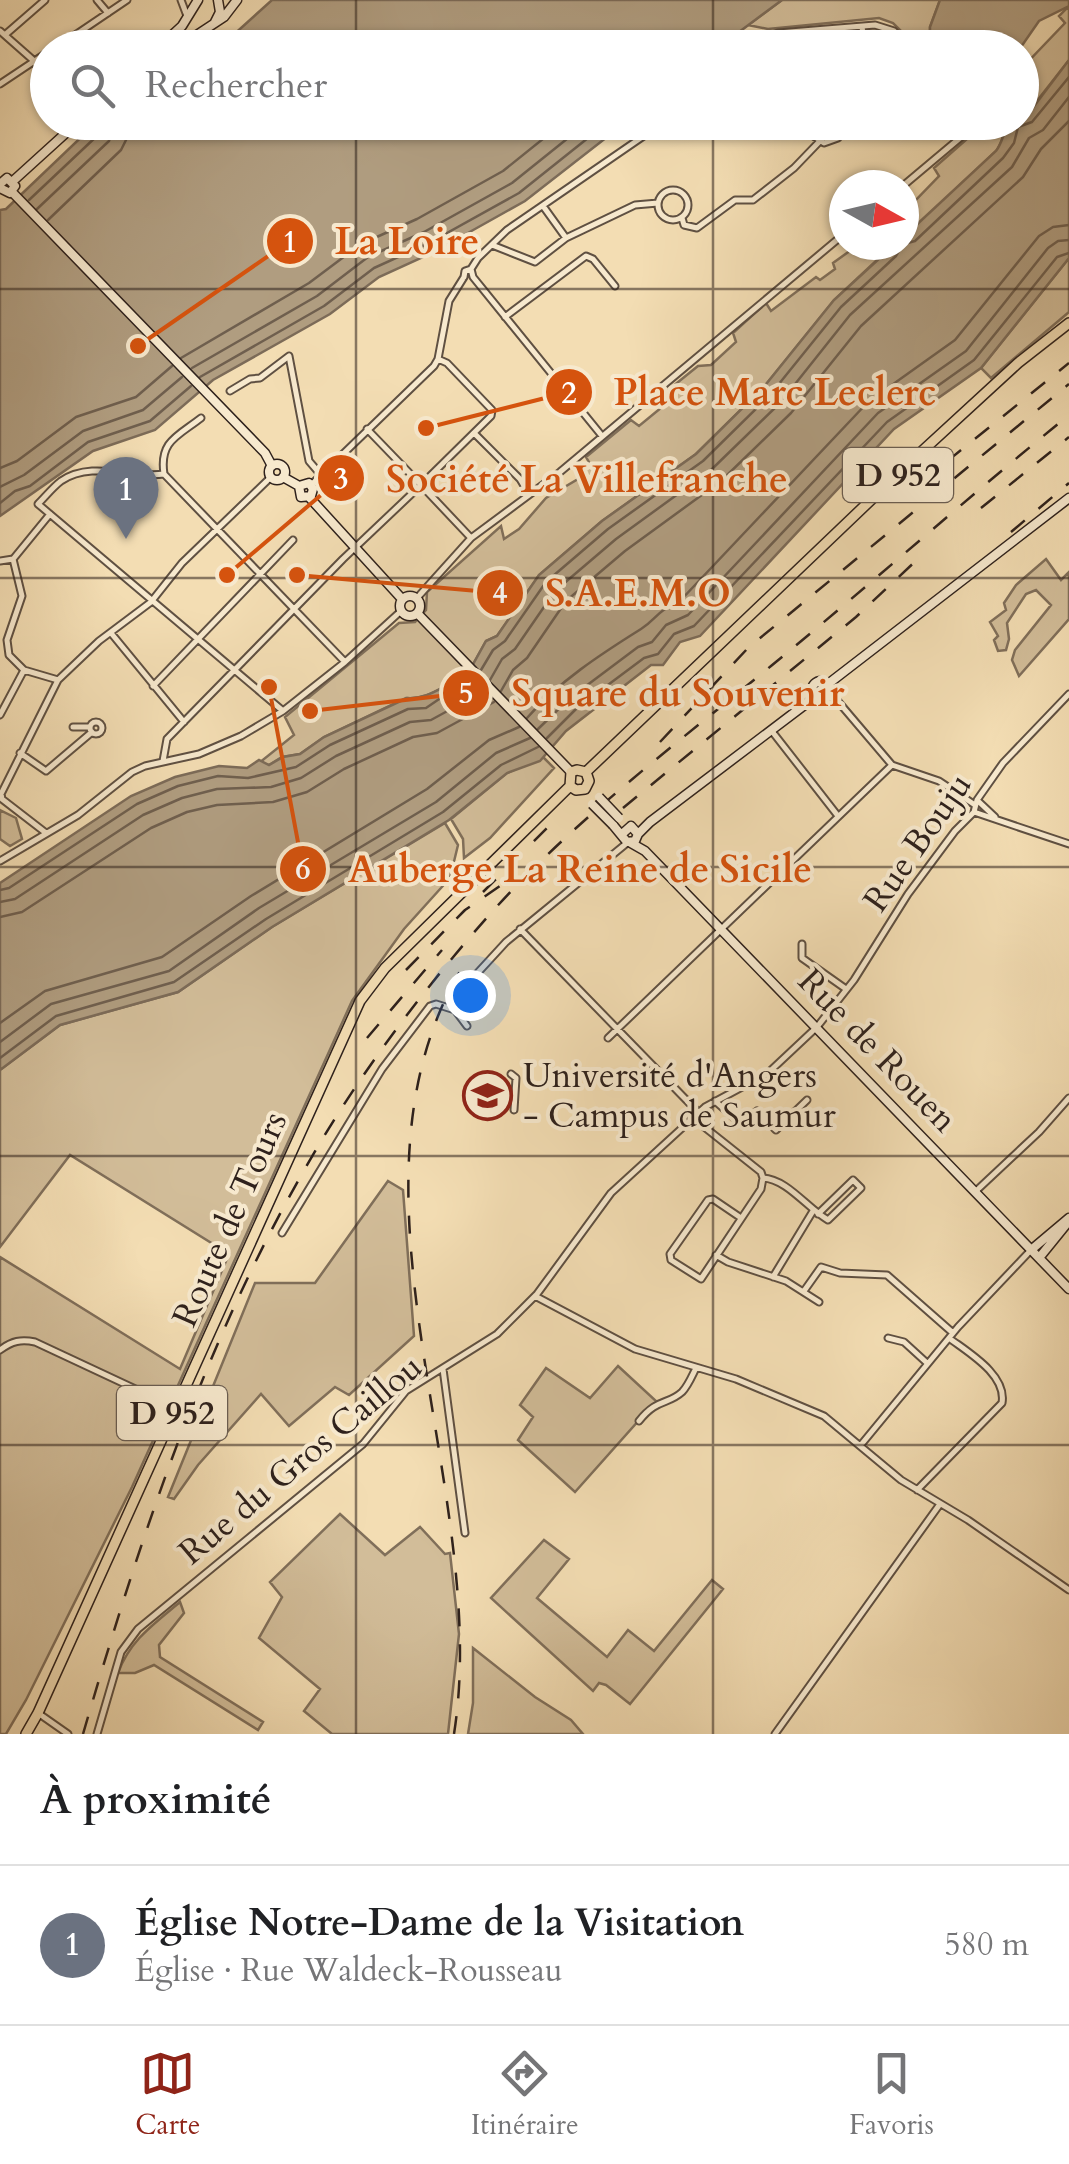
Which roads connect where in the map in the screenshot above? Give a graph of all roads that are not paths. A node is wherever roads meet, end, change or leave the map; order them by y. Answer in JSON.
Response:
{"nodes":[{"id":1,"x":45,"y":0,"type":"edge"},
{"id":2,"x":97,"y":0,"type":"edge"},
{"id":3,"x":127,"y":0,"type":"edge"},
{"id":4,"x":181,"y":0,"type":"edge"},
{"id":5,"x":238,"y":0,"type":"edge"},
{"id":6,"x":201,"y":1,"type":"edge"},
{"id":7,"x":218,"y":2,"type":"edge"},
{"id":8,"x":108,"y":13,"type":"junction"},
{"id":9,"x":187,"y":18,"type":"junction"},
{"id":10,"x":212,"y":26,"type":"junction"},
{"id":11,"x":862,"y":26,"type":"junction"},
{"id":12,"x":83,"y":30,"type":"edge"},
{"id":13,"x":175,"y":30,"type":"edge"},
{"id":14,"x":201,"y":30,"type":"edge"},
{"id":15,"x":206,"y":30,"type":"edge"},
{"id":16,"x":818,"y":30,"type":"edge"},
{"id":17,"x":862,"y":30,"type":"edge"},
{"id":18,"x":891,"y":30,"type":"edge"},
{"id":19,"x":2,"y":33,"type":"edge"},
{"id":20,"x":30,"y":57,"type":"edge"},
{"id":21,"x":30,"y":62,"type":"edge"},
{"id":22,"x":0,"y":84,"type":"edge"},
{"id":23,"x":58,"y":140,"type":"edge"},
{"id":24,"x":638,"y":140,"type":"edge"},
{"id":25,"x":835,"y":140,"type":"edge"},
{"id":26,"x":958,"y":140,"type":"edge"},
{"id":27,"x":818,"y":142,"type":"joint"},
{"id":28,"x":919,"y":172,"type":"edge"},
{"id":29,"x":13,"y":181,"type":"junction"},
{"id":30,"x":0,"y":189,"type":"edge"},
{"id":31,"x":14,"y":194,"type":"junction"},
{"id":32,"x":658,"y":203,"type":"junction"},
{"id":33,"x":543,"y":206,"type":"junction"},
{"id":34,"x":682,"y":218,"type":"junction"},
{"id":35,"x":566,"y":238,"type":"junction"},
{"id":36,"x":491,"y":244,"type":"junction"},
{"id":37,"x":829,"y":247,"type":"edge"},
{"id":38,"x":472,"y":273,"type":"junction"},
{"id":39,"x":615,"y":286,"type":"dead end"},
{"id":40,"x":505,"y":316,"type":"junction"},
{"id":41,"x":1066,"y":326,"type":"edge"},
{"id":42,"x":438,"y":360,"type":"junction"},
{"id":43,"x":230,"y":391,"type":"dead end"},
{"id":44,"x":201,"y":418,"type":"dead end"},
{"id":45,"x":367,"y":429,"type":"junction"},
{"id":46,"x":474,"y":433,"type":"junction"},
{"id":47,"x":602,"y":436,"type":"junction"},
{"id":48,"x":272,"y":466,"type":"junction"},
{"id":49,"x":164,"y":474,"type":"junction"},
{"id":50,"x":321,"y":475,"type":"junction"},
{"id":51,"x":270,"y":477,"type":"junction"},
{"id":52,"x":283,"y":477,"type":"junction"},
{"id":53,"x":311,"y":485,"type":"junction"},
{"id":54,"x":421,"y":485,"type":"junction"},
{"id":55,"x":299,"y":486,"type":"junction"},
{"id":56,"x":530,"y":495,"type":"junction"},
{"id":57,"x":310,"y":497,"type":"junction"},
{"id":58,"x":1069,"y":498,"type":"edge"},
{"id":59,"x":50,"y":514,"type":"junction"},
{"id":60,"x":218,"y":528,"type":"junction"},
{"id":61,"x":471,"y":538,"type":"junction"},
{"id":62,"x":293,"y":540,"type":"dead end"},
{"id":63,"x":355,"y":548,"type":"junction"},
{"id":64,"x":13,"y":559,"type":"junction"},
{"id":65,"x":0,"y":561,"type":"edge"},
{"id":66,"x":261,"y":573,"type":"junction"},
{"id":67,"x":416,"y":598,"type":"junction"},
{"id":68,"x":154,"y":599,"type":"junction"},
{"id":69,"x":402,"y":599,"type":"junction"},
{"id":70,"x":295,"y":609,"type":"junction"},
{"id":71,"x":401,"y":611,"type":"junction"},
{"id":72,"x":418,"y":613,"type":"junction"},
{"id":73,"x":111,"y":633,"type":"junction"},
{"id":74,"x":199,"y":637,"type":"junction"},
{"id":75,"x":345,"y":662,"type":"junction"},
{"id":76,"x":24,"y":670,"type":"junction"},
{"id":77,"x":236,"y":670,"type":"junction"},
{"id":78,"x":58,"y":680,"type":"junction"},
{"id":79,"x":153,"y":686,"type":"junction"},
{"id":80,"x":829,"y":688,"type":"junction"},
{"id":81,"x":1069,"y":694,"type":"edge"},
{"id":82,"x":815,"y":696,"type":"junction"},
{"id":83,"x":284,"y":711,"type":"junction"},
{"id":84,"x":0,"y":715,"type":"edge"},
{"id":85,"x":184,"y":722,"type":"junction"},
{"id":86,"x":73,"y":726,"type":"dead end"},
{"id":87,"x":771,"y":730,"type":"junction"},
{"id":88,"x":20,"y":753,"type":"junction"},
{"id":89,"x":163,"y":761,"type":"junction"},
{"id":90,"x":892,"y":764,"type":"junction"},
{"id":91,"x":568,"y":768,"type":"junction"},
{"id":92,"x":587,"y":777,"type":"junction"},
{"id":93,"x":574,"y":788,"type":"junction"},
{"id":94,"x":595,"y":800,"type":"junction"},
{"id":95,"x":975,"y":806,"type":"junction"},
{"id":96,"x":838,"y":816,"type":"junction"},
{"id":97,"x":997,"y":819,"type":"junction"},
{"id":98,"x":46,"y":834,"type":"junction"},
{"id":99,"x":630,"y":835,"type":"junction"},
{"id":100,"x":1069,"y":844,"type":"edge"},
{"id":101,"x":0,"y":862,"type":"edge"},
{"id":102,"x":722,"y":928,"type":"junction"},
{"id":103,"x":520,"y":929,"type":"junction"},
{"id":104,"x":802,"y":944,"type":"dead end"},
{"id":105,"x":846,"y":989,"type":"junction"},
{"id":106,"x":455,"y":1010,"type":"junction"},
{"id":107,"x":467,"y":1026,"type":"dead end"},
{"id":108,"x":817,"y":1028,"type":"junction"},
{"id":109,"x":617,"y":1030,"type":"junction"},
{"id":110,"x":608,"y":1038,"type":"dead end"},
{"id":111,"x":511,"y":1074,"type":"dead end"},
{"id":112,"x":1069,"y":1098,"type":"edge"},
{"id":113,"x":807,"y":1100,"type":"dead end"},
{"id":114,"x":716,"y":1101,"type":"junction"},
{"id":115,"x":514,"y":1110,"type":"dead end"},
{"id":116,"x":696,"y":1115,"type":"junction"},
{"id":117,"x":763,"y":1178,"type":"junction"},
{"id":118,"x":975,"y":1192,"type":"junction"},
{"id":119,"x":816,"y":1212,"type":"junction"},
{"id":120,"x":741,"y":1218,"type":"junction"},
{"id":121,"x":1069,"y":1220,"type":"edge"},
{"id":122,"x":282,"y":1233,"type":"dead end"},
{"id":123,"x":1031,"y":1250,"type":"junction"},
{"id":124,"x":716,"y":1255,"type":"junction"},
{"id":125,"x":1039,"y":1258,"type":"junction"},
{"id":126,"x":773,"y":1277,"type":"junction"},
{"id":127,"x":1067,"y":1284,"type":"edge"},
{"id":128,"x":804,"y":1290,"type":"junction"},
{"id":129,"x":536,"y":1295,"type":"junction"},
{"id":130,"x":819,"y":1302,"type":"dead end"},
{"id":131,"x":951,"y":1335,"type":"junction"},
{"id":132,"x":888,"y":1338,"type":"dead end"},
{"id":133,"x":0,"y":1350,"type":"edge"},
{"id":134,"x":928,"y":1363,"type":"junction"},
{"id":135,"x":696,"y":1368,"type":"junction"},
{"id":136,"x":443,"y":1369,"type":"junction"},
{"id":137,"x":174,"y":1407,"type":"junction"},
{"id":138,"x":638,"y":1421,"type":"dead end"},
{"id":139,"x":860,"y":1446,"type":"junction"},
{"id":140,"x":917,"y":1490,"type":"junction"},
{"id":141,"x":940,"y":1504,"type":"junction"},
{"id":142,"x":465,"y":1533,"type":"dead end"},
{"id":143,"x":1069,"y":1590,"type":"edge"},
{"id":144,"x":38,"y":1713,"type":"junction"},
{"id":145,"x":26,"y":1734,"type":"edge"},
{"id":146,"x":68,"y":1734,"type":"edge"},
{"id":147,"x":96,"y":1734,"type":"edge"},
{"id":148,"x":775,"y":1734,"type":"edge"}],
"edges":[{"from":1,"to":19,"type":"street"},
{"from":2,"to":8,"type":"street"},
{"from":3,"to":8,"type":"street"},
{"from":4,"to":9,"type":"street"},
{"from":5,"to":10,"type":"main road"},
{"from":6,"to":7,"type":"main road"},
{"from":6,"to":9,"type":"main road"},
{"from":7,"to":10,"type":"main road"},
{"from":8,"to":12,"type":"street"},
{"from":9,"to":13,"type":"main road"},
{"from":9,"to":14,"type":"main road"},
{"from":10,"to":15,"type":"main road"},
{"from":11,"to":16,"type":"street"},
{"from":11,"to":17,"type":"street"},
{"from":11,"to":18,"type":"street"},
{"from":19,"to":20,"type":"street"},
{"from":21,"to":22,"type":"street"},
{"from":23,"to":29,"type":"main road"},
{"from":24,"to":33,"type":"street"},
{"from":25,"to":27,"type":"street"},
{"from":26,"to":28,"type":"street"},
{"from":27,"to":34,"type":"street"},
{"from":29,"to":30,"type":"main road"},
{"from":29,"to":31,"type":"main road"},
{"from":30,"to":31,"type":"main road"},
{"from":31,"to":48,"type":"main road"},
{"from":32,"to":34,"type":"street"},
{"from":32,"to":34,"type":"street"},
{"from":32,"to":35,"type":"street"},
{"from":33,"to":35,"type":"street"},
{"from":33,"to":36,"type":"street"},
{"from":35,"to":36,"type":"street"},
{"from":36,"to":38,"type":"street"},
{"from":37,"to":47,"type":"street"},
{"from":38,"to":40,"type":"street"},
{"from":38,"to":42,"type":"street"},
{"from":39,"to":40,"type":"street"},
{"from":40,"to":47,"type":"street"},
{"from":41,"to":92,"type":"main road","number":"D 952"},
{"from":42,"to":45,"type":"street"},
{"from":42,"to":46,"type":"street"},
{"from":43,"to":50,"type":"street"},
{"from":44,"to":49,"type":"street"},
{"from":45,"to":50,"type":"street"},
{"from":45,"to":54,"type":"street"},
{"from":46,"to":54,"type":"street"},
{"from":46,"to":56,"type":"street"},
{"from":47,"to":56,"type":"street"},
{"from":48,"to":51,"type":"main road"},
{"from":48,"to":52,"type":"main road"},
{"from":49,"to":59,"type":"street"},
{"from":49,"to":60,"type":"street"},
{"from":50,"to":53,"type":"street"},
{"from":51,"to":52,"type":"main road"},
{"from":51,"to":60,"type":"street"},
{"from":52,"to":55,"type":"main road"},
{"from":53,"to":55,"type":"main road"},
{"from":53,"to":57,"type":"main road"},
{"from":54,"to":61,"type":"street"},
{"from":54,"to":63,"type":"street"},
{"from":55,"to":57,"type":"main road"},
{"from":56,"to":61,"type":"street"},
{"from":57,"to":63,"type":"main road"},
{"from":58,"to":80,"type":"main road"},
{"from":59,"to":64,"type":"street"},
{"from":59,"to":68,"type":"street"},
{"from":60,"to":66,"type":"street"},
{"from":60,"to":68,"type":"street"},
{"from":61,"to":67,"type":"street"},
{"from":62,"to":66,"type":"street"},
{"from":63,"to":69,"type":"main road"},
{"from":63,"to":70,"type":"street"},
{"from":64,"to":65,"type":"street"},
{"from":64,"to":76,"type":"street"},
{"from":66,"to":70,"type":"street"},
{"from":66,"to":74,"type":"street"},
{"from":67,"to":69,"type":"main road"},
{"from":67,"to":72,"type":"main road"},
{"from":68,"to":73,"type":"street"},
{"from":68,"to":74,"type":"street"},
{"from":69,"to":71,"type":"main road"},
{"from":70,"to":75,"type":"street"},
{"from":70,"to":77,"type":"street"},
{"from":71,"to":72,"type":"main road"},
{"from":71,"to":75,"type":"street"},
{"from":72,"to":91,"type":"main road"},
{"from":73,"to":78,"type":"street"},
{"from":73,"to":79,"type":"street"},
{"from":74,"to":77,"type":"street"},
{"from":74,"to":79,"type":"street"},
{"from":75,"to":83,"type":"street"},
{"from":76,"to":78,"type":"street"},
{"from":76,"to":84,"type":"street"},
{"from":77,"to":83,"type":"street"},
{"from":77,"to":85,"type":"street"},
{"from":78,"to":88,"type":"street"},
{"from":79,"to":85,"type":"street"},
{"from":80,"to":82,"type":"main road"},
{"from":80,"to":82,"type":"main road"},
{"from":80,"to":90,"type":"street"},
{"from":81,"to":95,"type":"street","name":"Rue Bouju"},
{"from":82,"to":87,"type":"main road"},
{"from":83,"to":89,"type":"street"},
{"from":85,"to":89,"type":"street"},
{"from":86,"to":88,"type":"street"},
{"from":87,"to":96,"type":"street"},
{"from":87,"to":99,"type":"main road"},
{"from":88,"to":98,"type":"street"},
{"from":89,"to":98,"type":"street"},
{"from":90,"to":95,"type":"street"},
{"from":90,"to":96,"type":"street"},
{"from":91,"to":92,"type":"main road"},
{"from":91,"to":93,"type":"main road"},
{"from":92,"to":93,"type":"main road","name":"Route de Tours"},
{"from":92,"to":94,"type":"main road"},
{"from":93,"to":94,"type":"main road"},
{"from":93,"to":137,"type":"main road","name":"Route de Tours","number":"D 952"},
{"from":94,"to":99,"type":"main road","name":"Rue de Rouen","bridge":true},
{"from":95,"to":97,"type":"street"},
{"from":95,"to":97,"type":"street"},
{"from":95,"to":105,"type":"street","name":"Rue Bouju"},
{"from":96,"to":102,"type":"street"},
{"from":97,"to":100,"type":"street"},
{"from":98,"to":101,"type":"street"},
{"from":99,"to":102,"type":"main road","name":"Rue de Rouen"},
{"from":99,"to":103,"type":"street"},
{"from":102,"to":108,"type":"main road","name":"Rue de Rouen"},
{"from":102,"to":109,"type":"street"},
{"from":103,"to":106,"type":"street"},
{"from":103,"to":109,"type":"street"},
{"from":104,"to":105,"type":"street"},
{"from":105,"to":108,"type":"street","name":"Rue Bouju"},
{"from":106,"to":107,"type":"street"},
{"from":106,"to":122,"type":"street"},
{"from":108,"to":114,"type":"street","name":"Rue Bouju"},
{"from":108,"to":118,"type":"main road","name":"Rue de Rouen"},
{"from":109,"to":110,"type":"street"},
{"from":109,"to":116,"type":"street"},
{"from":111,"to":115,"type":"street"},
{"from":112,"to":118,"type":"street"},
{"from":113,"to":114,"type":"street"},
{"from":114,"to":116,"type":"street","name":"Rue Bouju"},
{"from":116,"to":117,"type":"street"},
{"from":116,"to":129,"type":"street","name":"Rue du Gros Caillou"},
{"from":117,"to":119,"type":"street"},
{"from":117,"to":120,"type":"street"},
{"from":118,"to":123,"type":"main road","name":"Rue de Rouen"},
{"from":119,"to":119,"type":"street"},
{"from":119,"to":126,"type":"street"},
{"from":120,"to":124,"type":"street"},
{"from":120,"to":124,"type":"street"},
{"from":121,"to":123,"type":"main road"},
{"from":121,"to":125,"type":"main road"},
{"from":123,"to":125,"type":"main road","name":"Rue de Rouen"},
{"from":123,"to":131,"type":"street"},
{"from":124,"to":126,"type":"street"},
{"from":125,"to":127,"type":"main road","name":"Rue de Rouen"},
{"from":126,"to":128,"type":"street"},
{"from":128,"to":130,"type":"street"},
{"from":128,"to":131,"type":"street"},
{"from":129,"to":135,"type":"street"},
{"from":129,"to":136,"type":"street","name":"Rue du Gros Caillou"},
{"from":131,"to":134,"type":"street"},
{"from":131,"to":140,"type":"street"},
{"from":132,"to":134,"type":"street"},
{"from":133,"to":137,"type":"street"},
{"from":134,"to":139,"type":"street"},
{"from":135,"to":138,"type":"street"},
{"from":135,"to":139,"type":"street"},
{"from":136,"to":142,"type":"street"},
{"from":136,"to":147,"type":"street","name":"Rue du Gros Caillou"},
{"from":137,"to":144,"type":"main road","name":"Route de Tours","number":"D 952"},
{"from":139,"to":140,"type":"street"},
{"from":140,"to":141,"type":"street"},
{"from":141,"to":143,"type":"street"},
{"from":141,"to":148,"type":"street"},
{"from":144,"to":145,"type":"main road","name":"Route de Tours","number":"D 952"},
{"from":144,"to":146,"type":"street"}]}
